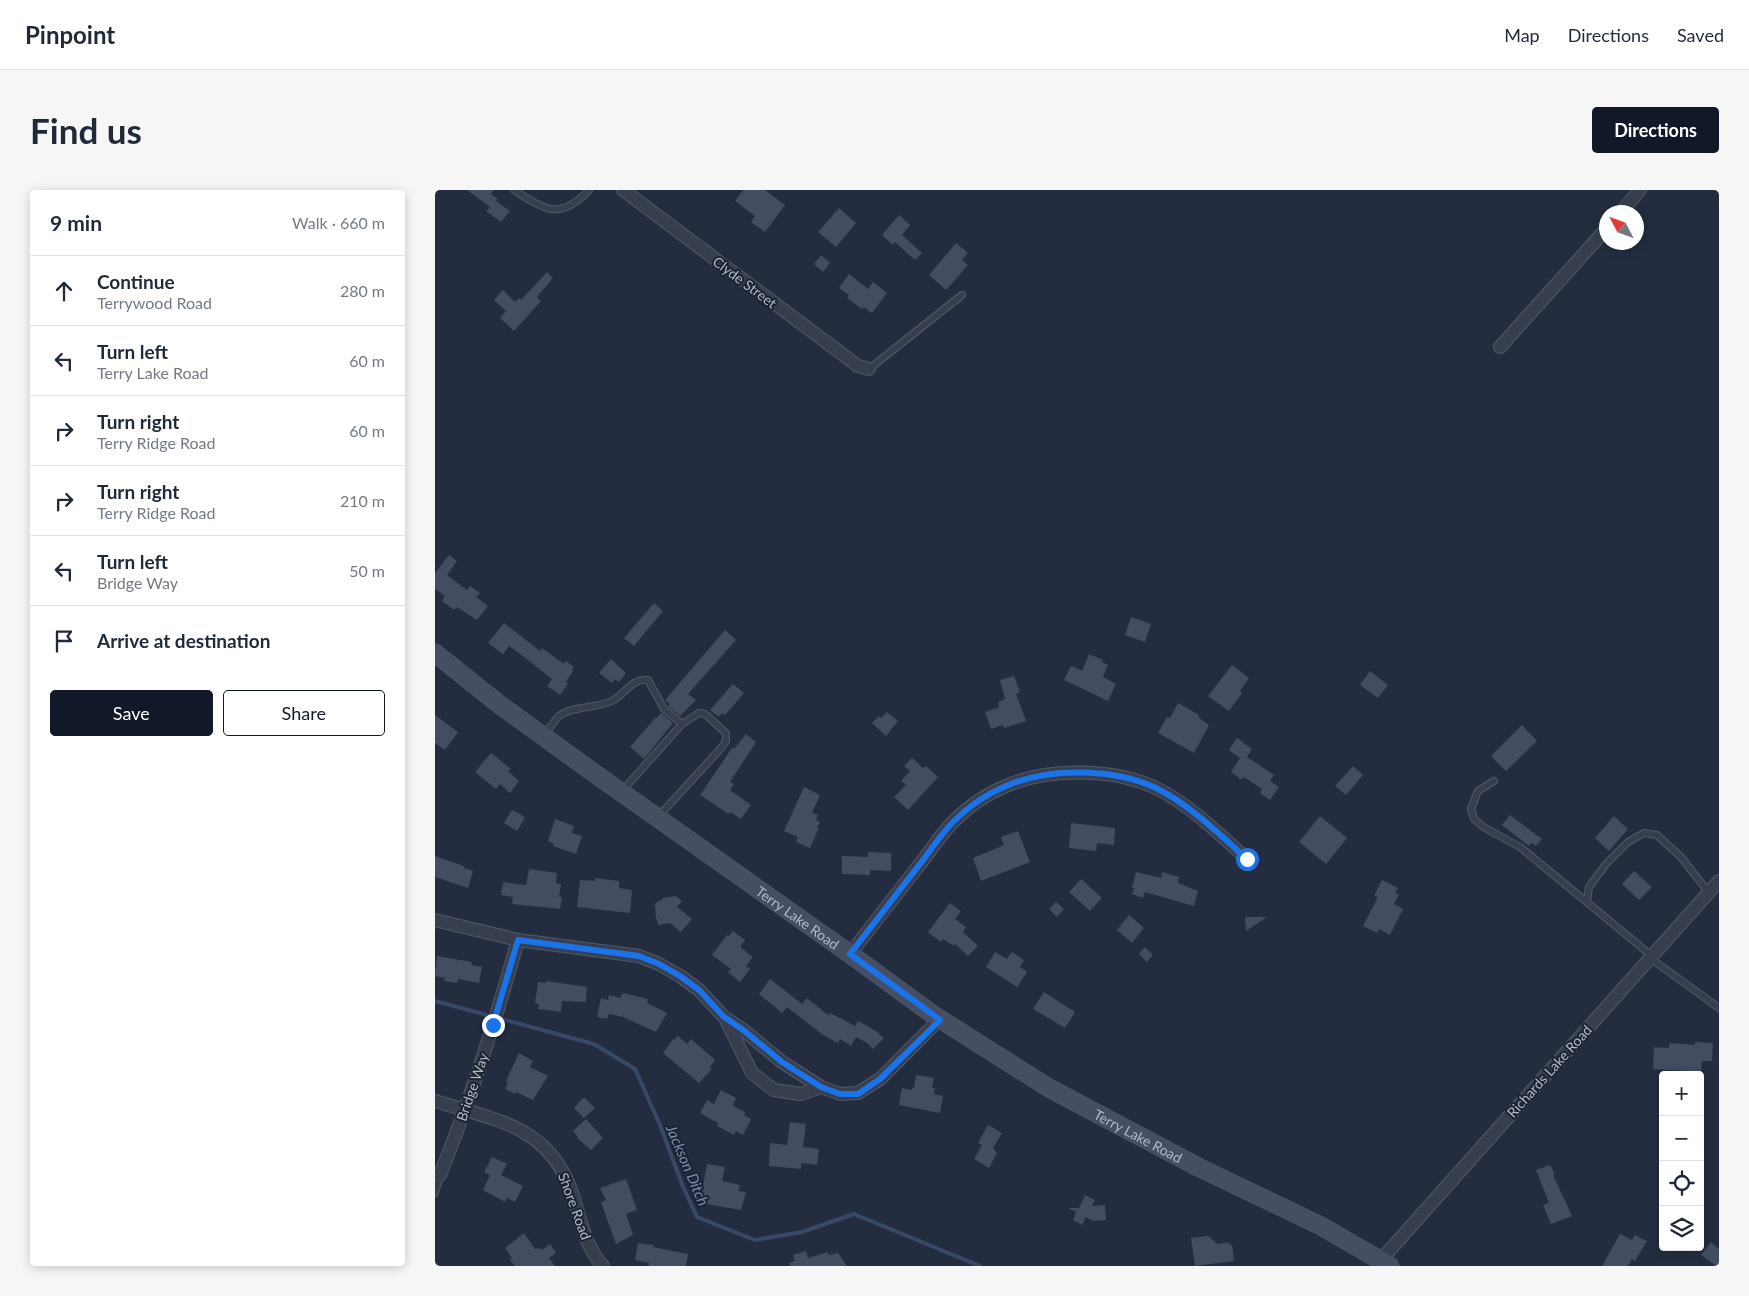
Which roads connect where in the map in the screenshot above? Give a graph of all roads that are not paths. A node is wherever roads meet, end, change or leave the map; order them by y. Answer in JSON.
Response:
{"nodes":[{"id":1,"x":514,"y":190,"type":"edge"},
{"id":2,"x":589,"y":190,"type":"edge"},
{"id":3,"x":623,"y":190,"type":"edge"},
{"id":4,"x":1640,"y":190,"type":"edge"},
{"id":5,"x":1627,"y":205,"type":"edge"},
{"id":6,"x":1599,"y":237,"type":"edge"},
{"id":7,"x":962,"y":295,"type":"dead end"},
{"id":8,"x":1500,"y":347,"type":"dead end"},
{"id":9,"x":869,"y":369,"type":"joint"},
{"id":10,"x":435,"y":653,"type":"edge"},
{"id":11,"x":682,"y":724,"type":"junction"},
{"id":12,"x":543,"y":736,"type":"junction"},
{"id":13,"x":1494,"y":781,"type":"dead end"},
{"id":14,"x":621,"y":792,"type":"junction"},
{"id":15,"x":657,"y":818,"type":"junction"},
{"id":16,"x":1247,"y":859,"type":"dead end"},
{"id":17,"x":1719,"y":881,"type":"edge"},
{"id":18,"x":1709,"y":893,"type":"junction"},
{"id":19,"x":1587,"y":902,"type":"junction"},
{"id":20,"x":435,"y":920,"type":"edge"},
{"id":21,"x":518,"y":940,"type":"junction"},
{"id":22,"x":850,"y":954,"type":"junction"},
{"id":23,"x":1651,"y":957,"type":"junction"},
{"id":24,"x":1719,"y":1008,"type":"edge"},
{"id":25,"x":724,"y":1017,"type":"junction"},
{"id":26,"x":940,"y":1020,"type":"junction"},
{"id":27,"x":821,"y":1087,"type":"junction"},
{"id":28,"x":435,"y":1101,"type":"edge"},
{"id":29,"x":464,"y":1110,"type":"junction"},
{"id":30,"x":440,"y":1175,"type":"joint"},
{"id":31,"x":435,"y":1193,"type":"edge"},
{"id":32,"x":1385,"y":1263,"type":"edge"},
{"id":33,"x":603,"y":1266,"type":"edge"}],
"edges":[{"from":1,"to":2,"type":"lane"},
{"from":3,"to":9,"type":"street","name":"Clyde Street"},
{"from":4,"to":5,"type":"street"},
{"from":6,"to":8,"type":"street"},
{"from":7,"to":9,"type":"lane"},
{"from":10,"to":12,"type":"main road","name":"Terry Lake Road"},
{"from":11,"to":12,"type":"lane"},
{"from":11,"to":14,"type":"lane"},
{"from":11,"to":15,"type":"lane"},
{"from":12,"to":14,"type":"main road","name":"Terry Lake Road"},
{"from":13,"to":19,"type":"lane"},
{"from":14,"to":15,"type":"main road","name":"Terry Lake Road"},
{"from":15,"to":22,"type":"main road","name":"Terry Lake Road"},
{"from":16,"to":22,"type":"street"},
{"from":17,"to":18,"type":"street","name":"Richards Lake Road"},
{"from":18,"to":19,"type":"lane"},
{"from":18,"to":23,"type":"street","name":"Richards Lake Road"},
{"from":19,"to":23,"type":"lane"},
{"from":20,"to":21,"type":"street"},
{"from":21,"to":25,"type":"street"},
{"from":21,"to":29,"type":"street","name":"Bridge Way"},
{"from":22,"to":26,"type":"main road","name":"Terry Lake Road"},
{"from":23,"to":24,"type":"lane"},
{"from":23,"to":32,"type":"street","name":"Richards Lake Road"},
{"from":25,"to":27,"type":"street"},
{"from":25,"to":27,"type":"street"},
{"from":26,"to":27,"type":"street"},
{"from":26,"to":32,"type":"main road","name":"Terry Lake Road"},
{"from":28,"to":29,"type":"street","name":"Shore Road"},
{"from":29,"to":30,"type":"street","name":"Bridge Way"},
{"from":29,"to":33,"type":"street","name":"Shore Road"},
{"from":30,"to":31,"type":"lane"}]}
